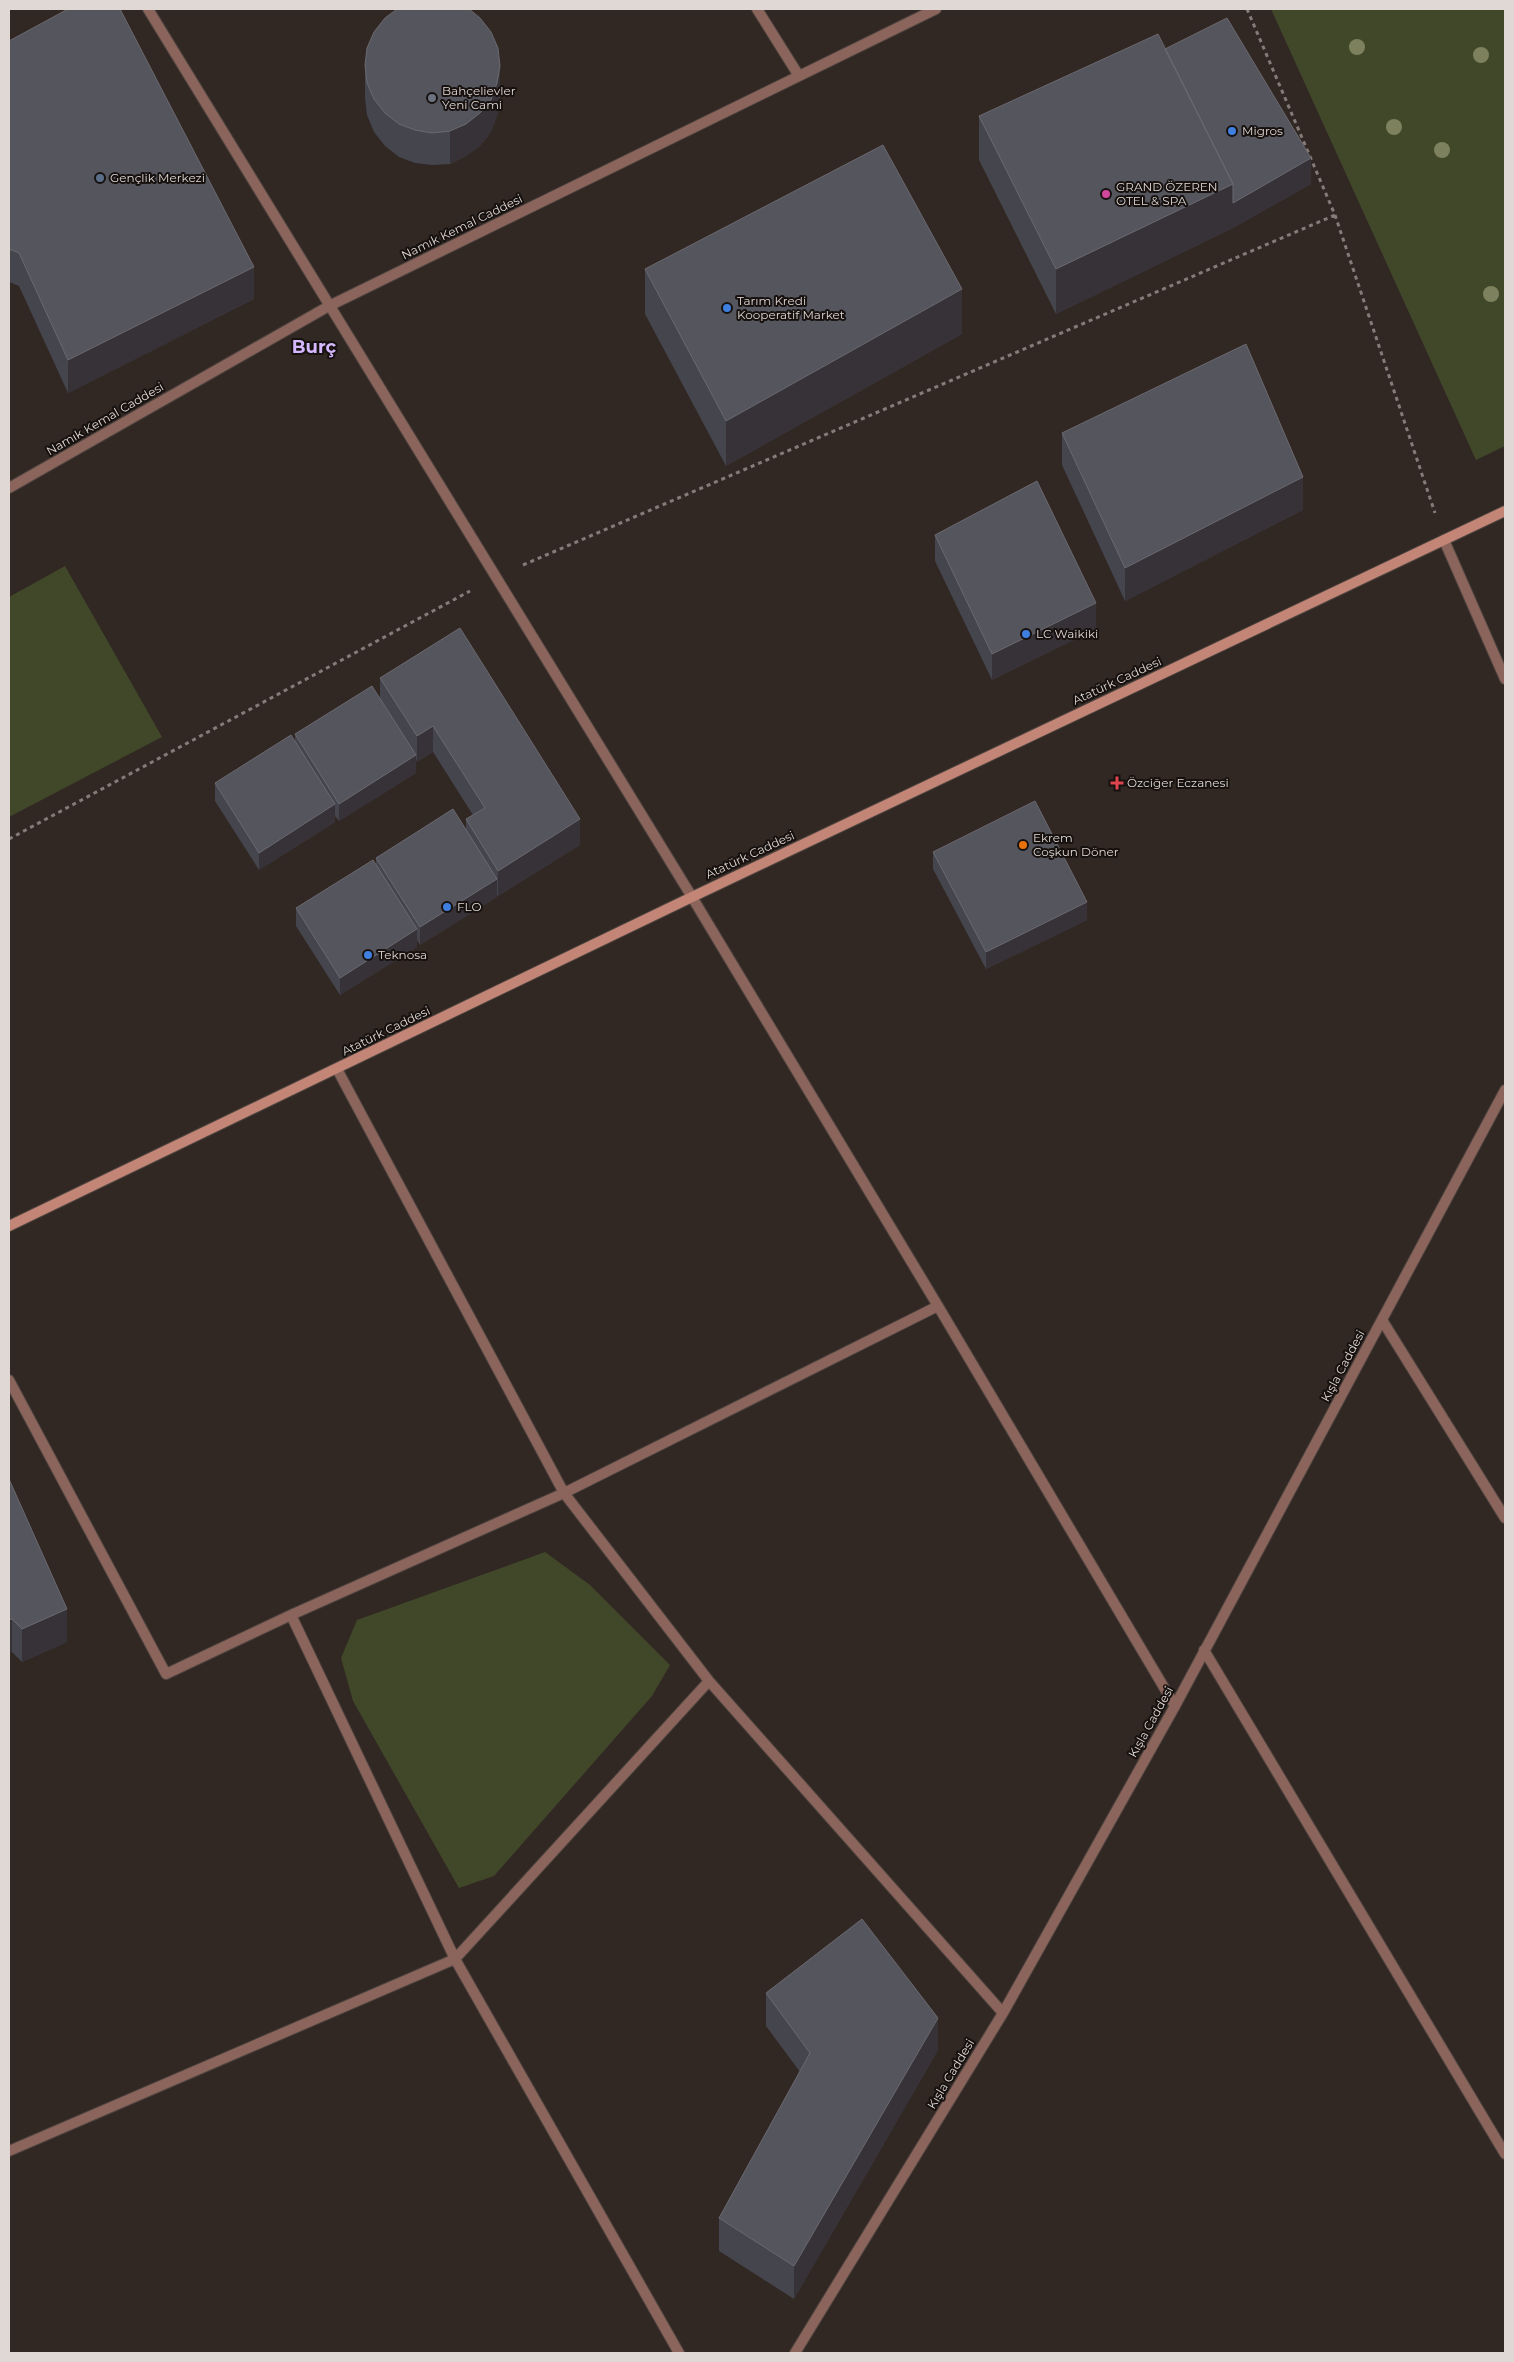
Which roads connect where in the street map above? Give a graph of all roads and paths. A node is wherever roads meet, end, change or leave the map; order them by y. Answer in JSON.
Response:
{"nodes":[{"id":1,"x":148,"y":9,"type":"edge"},
{"id":2,"x":758,"y":9,"type":"edge"},
{"id":3,"x":936,"y":9,"type":"edge"},
{"id":4,"x":1247,"y":9,"type":"edge"},
{"id":5,"x":800,"y":76,"type":"junction"},
{"id":6,"x":1335,"y":215,"type":"junction"},
{"id":7,"x":329,"y":306,"type":"junction"},
{"id":8,"x":9,"y":488,"type":"edge"},
{"id":9,"x":1505,"y":511,"type":"edge"},
{"id":10,"x":1444,"y":540,"type":"junction"},
{"id":11,"x":496,"y":577,"type":"junction"},
{"id":12,"x":1505,"y":680,"type":"edge"},
{"id":13,"x":9,"y":839,"type":"edge"},
{"id":14,"x":692,"y":896,"type":"junction"},
{"id":15,"x":337,"y":1069,"type":"junction"},
{"id":16,"x":1505,"y":1090,"type":"edge"},
{"id":17,"x":9,"y":1226,"type":"edge"},
{"id":18,"x":938,"y":1306,"type":"junction"},
{"id":19,"x":1382,"y":1320,"type":"junction"},
{"id":20,"x":9,"y":1380,"type":"edge"},
{"id":21,"x":564,"y":1493,"type":"junction"},
{"id":22,"x":1505,"y":1518,"type":"edge"},
{"id":23,"x":291,"y":1615,"type":"junction"},
{"id":24,"x":1204,"y":1650,"type":"junction"},
{"id":25,"x":709,"y":1681,"type":"junction"},
{"id":26,"x":1175,"y":1706,"type":"junction"},
{"id":27,"x":455,"y":1959,"type":"junction"},
{"id":28,"x":1003,"y":2013,"type":"junction"},
{"id":29,"x":9,"y":2151,"type":"edge"},
{"id":30,"x":1505,"y":2154,"type":"edge"},
{"id":31,"x":679,"y":2353,"type":"edge"},
{"id":32,"x":795,"y":2353,"type":"edge"}],
"edges":[{"from":1,"to":7,"type":"street"},
{"from":2,"to":5,"type":"street"},
{"from":3,"to":5,"type":"street","name":"Namık Kemal Caddesi"},
{"from":4,"to":6,"type":"path"},
{"from":5,"to":7,"type":"street","name":"Namık Kemal Caddesi"},
{"from":6,"to":10,"type":"path"},
{"from":6,"to":11,"type":"path"},
{"from":7,"to":8,"type":"street","name":"Namık Kemal Caddesi"},
{"from":7,"to":11,"type":"street"},
{"from":9,"to":10,"type":"main road","name":"Atatürk Caddesi"},
{"from":10,"to":12,"type":"street"},
{"from":10,"to":14,"type":"main road","name":"Atatürk Caddesi"},
{"from":11,"to":13,"type":"path"},
{"from":11,"to":14,"type":"street"},
{"from":14,"to":15,"type":"main road","name":"Atatürk Caddesi"},
{"from":14,"to":18,"type":"street"},
{"from":15,"to":17,"type":"main road","name":"Atatürk Caddesi"},
{"from":15,"to":21,"type":"street"},
{"from":16,"to":19,"type":"street","name":"Kışla Caddesi"},
{"from":18,"to":21,"type":"street"},
{"from":18,"to":26,"type":"street"},
{"from":19,"to":22,"type":"street"},
{"from":19,"to":24,"type":"street","name":"Kışla Caddesi"},
{"from":20,"to":23,"type":"street"},
{"from":21,"to":23,"type":"street"},
{"from":21,"to":25,"type":"street"},
{"from":23,"to":27,"type":"street"},
{"from":24,"to":26,"type":"street","name":"Kışla Caddesi"},
{"from":24,"to":30,"type":"street"},
{"from":25,"to":27,"type":"street"},
{"from":25,"to":28,"type":"street"},
{"from":26,"to":28,"type":"street","name":"Kışla Caddesi"},
{"from":27,"to":29,"type":"street"},
{"from":27,"to":31,"type":"street"},
{"from":28,"to":32,"type":"street","name":"Kışla Caddesi"}]}
